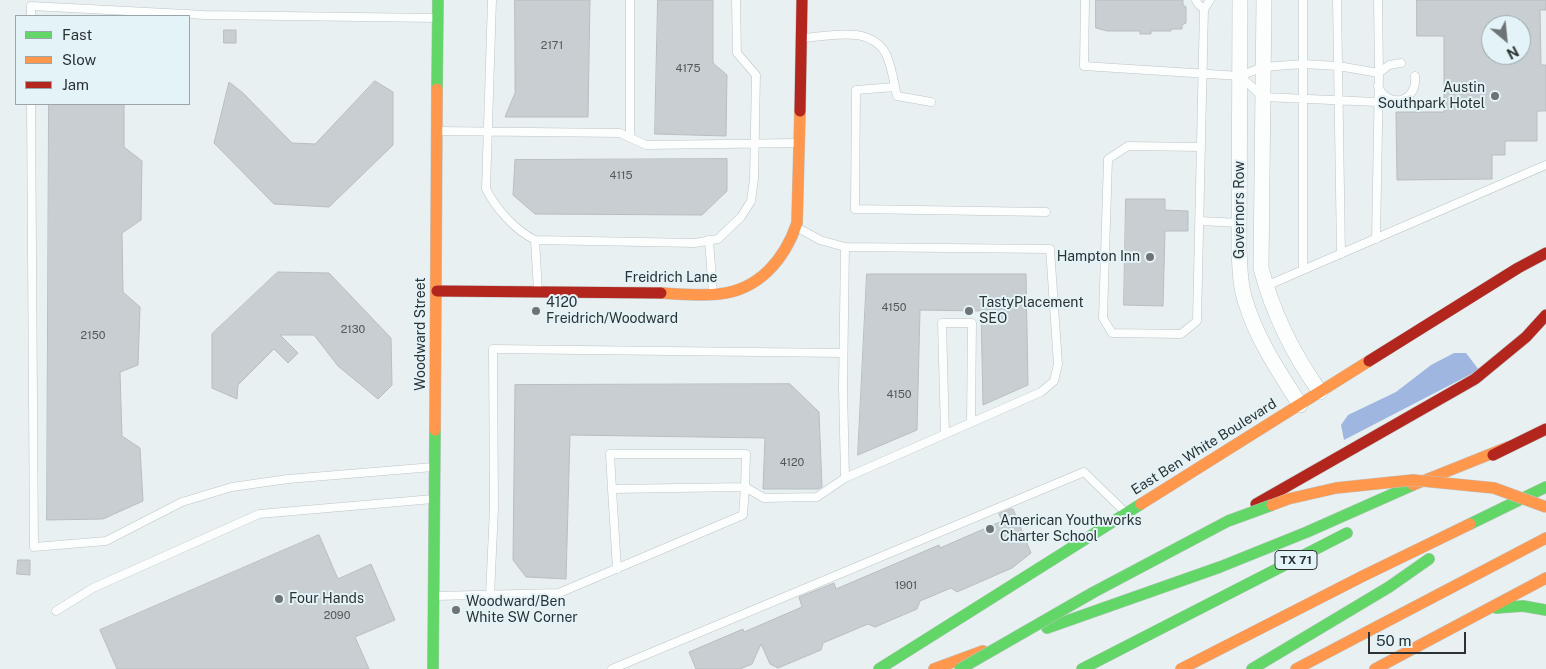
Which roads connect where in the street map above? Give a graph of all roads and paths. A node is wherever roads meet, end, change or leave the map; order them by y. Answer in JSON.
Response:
{"nodes":[{"id":1,"x":438,"y":0,"type":"edge"},
{"id":2,"x":492,"y":0,"type":"edge"},
{"id":3,"x":630,"y":0,"type":"edge"},
{"id":4,"x":736,"y":0,"type":"edge"},
{"id":5,"x":802,"y":0,"type":"edge"},
{"id":6,"x":1085,"y":0,"type":"edge"},
{"id":7,"x":1196,"y":0,"type":"edge"},
{"id":8,"x":1210,"y":0,"type":"edge"},
{"id":9,"x":1240,"y":0,"type":"edge"},
{"id":10,"x":1264,"y":0,"type":"edge"},
{"id":11,"x":1303,"y":0,"type":"edge"},
{"id":12,"x":1337,"y":0,"type":"edge"},
{"id":13,"x":1378,"y":0,"type":"edge"},
{"id":14,"x":1204,"y":9,"type":"junction"},
{"id":15,"x":31,"y":15,"type":"edge"},
{"id":16,"x":438,"y":18,"type":"junction"},
{"id":17,"x":801,"y":39,"type":"junction"},
{"id":18,"x":1401,"y":63,"type":"dead end"},
{"id":19,"x":1303,"y":64,"type":"junction"},
{"id":20,"x":1338,"y":66,"type":"junction"},
{"id":21,"x":1263,"y":67,"type":"junction"},
{"id":22,"x":1378,"y":73,"type":"junction"},
{"id":23,"x":1203,"y":74,"type":"junction"},
{"id":24,"x":1240,"y":76,"type":"junction"},
{"id":25,"x":1414,"y":76,"type":"dead end"},
{"id":26,"x":1378,"y":86,"type":"junction"},
{"id":27,"x":895,"y":87,"type":"junction"},
{"id":28,"x":1263,"y":97,"type":"junction"},
{"id":29,"x":1303,"y":99,"type":"junction"},
{"id":30,"x":1339,"y":100,"type":"junction"},
{"id":31,"x":931,"y":102,"type":"dead end"},
{"id":32,"x":1377,"y":102,"type":"junction"},
{"id":33,"x":31,"y":105,"type":"edge"},
{"id":34,"x":438,"y":131,"type":"junction"},
{"id":35,"x":488,"y":131,"type":"junction"},
{"id":36,"x":630,"y":138,"type":"junction"},
{"id":37,"x":800,"y":143,"type":"junction"},
{"id":38,"x":754,"y":144,"type":"junction"},
{"id":39,"x":1201,"y":147,"type":"junction"},
{"id":40,"x":1546,"y":165,"type":"edge"},
{"id":41,"x":1046,"y":212,"type":"dead end"},
{"id":42,"x":1200,"y":221,"type":"junction"},
{"id":43,"x":1240,"y":223,"type":"junction"},
{"id":44,"x":796,"y":227,"type":"junction"},
{"id":45,"x":1376,"y":238,"type":"junction"},
{"id":46,"x":535,"y":240,"type":"junction"},
{"id":47,"x":708,"y":240,"type":"junction"},
{"id":48,"x":846,"y":247,"type":"junction"},
{"id":49,"x":1546,"y":253,"type":"edge"},
{"id":50,"x":1342,"y":254,"type":"junction"},
{"id":51,"x":1543,"y":267,"type":"dead end"},
{"id":52,"x":1518,"y":268,"type":"junction"},
{"id":53,"x":1303,"y":270,"type":"junction"},
{"id":54,"x":1266,"y":286,"type":"junction"},
{"id":55,"x":437,"y":291,"type":"junction"},
{"id":56,"x":538,"y":292,"type":"junction"},
{"id":57,"x":713,"y":294,"type":"junction"},
{"id":58,"x":1546,"y":315,"type":"edge"},
{"id":59,"x":843,"y":353,"type":"junction"},
{"id":60,"x":1320,"y":392,"type":"junction"},
{"id":61,"x":1300,"y":405,"type":"junction"},
{"id":62,"x":971,"y":423,"type":"junction"},
{"id":63,"x":1546,"y":429,"type":"edge"},
{"id":64,"x":945,"y":434,"type":"junction"},
{"id":65,"x":1508,"y":447,"type":"junction"},
{"id":66,"x":435,"y":467,"type":"junction"},
{"id":67,"x":845,"y":478,"type":"junction"},
{"id":68,"x":745,"y":487,"type":"junction"},
{"id":69,"x":1546,"y":487,"type":"edge"},
{"id":70,"x":612,"y":489,"type":"junction"},
{"id":71,"x":1422,"y":494,"type":"dead end"},
{"id":72,"x":435,"y":499,"type":"junction"},
{"id":73,"x":1546,"y":507,"type":"edge"},
{"id":74,"x":1127,"y":514,"type":"junction"},
{"id":75,"x":1489,"y":516,"type":"junction"},
{"id":76,"x":1228,"y":521,"type":"junction"},
{"id":77,"x":1361,"y":526,"type":"dead end"},
{"id":78,"x":1546,"y":538,"type":"edge"},
{"id":79,"x":617,"y":569,"type":"junction"},
{"id":80,"x":1546,"y":578,"type":"edge"},
{"id":81,"x":490,"y":595,"type":"junction"},
{"id":82,"x":434,"y":596,"type":"junction"},
{"id":83,"x":1488,"y":609,"type":"junction"},
{"id":84,"x":1546,"y":610,"type":"edge"},
{"id":85,"x":56,"y":611,"type":"dead end"},
{"id":86,"x":433,"y":669,"type":"edge"},
{"id":87,"x":612,"y":669,"type":"edge"},
{"id":88,"x":879,"y":669,"type":"edge"},
{"id":89,"x":934,"y":669,"type":"edge"},
{"id":90,"x":960,"y":669,"type":"edge"},
{"id":91,"x":1082,"y":669,"type":"edge"},
{"id":92,"x":1181,"y":669,"type":"edge"},
{"id":93,"x":1252,"y":669,"type":"edge"},
{"id":94,"x":1296,"y":669,"type":"edge"},
{"id":95,"x":1375,"y":669,"type":"edge"}],
"edges":[{"from":1,"to":16,"type":"main road","name":"Woodward Street"},
{"from":2,"to":35,"type":"lane"},
{"from":3,"to":36,"type":"lane"},
{"from":4,"to":38,"type":"lane"},
{"from":5,"to":17,"type":"main road","name":"Freidrich Lane"},
{"from":6,"to":23,"type":"lane"},
{"from":7,"to":14,"type":"lane"},
{"from":8,"to":14,"type":"lane"},
{"from":9,"to":24,"type":"street","name":"Governors Row"},
{"from":10,"to":21,"type":"street","name":"Governors Row"},
{"from":11,"to":19,"type":"lane"},
{"from":12,"to":20,"type":"lane"},
{"from":13,"to":22,"type":"lane"},
{"from":14,"to":23,"type":"lane"},
{"from":15,"to":16,"type":"lane"},
{"from":16,"to":34,"type":"main road","name":"Woodward Street"},
{"from":17,"to":27,"type":"lane"},
{"from":17,"to":37,"type":"main road","name":"Freidrich Lane"},
{"from":18,"to":22,"type":"lane"},
{"from":19,"to":20,"type":"lane"},
{"from":19,"to":21,"type":"lane"},
{"from":19,"to":29,"type":"lane"},
{"from":20,"to":22,"type":"lane"},
{"from":20,"to":30,"type":"lane"},
{"from":21,"to":24,"type":"lane"},
{"from":21,"to":28,"type":"street","name":"Governors Row"},
{"from":22,"to":26,"type":"lane"},
{"from":23,"to":24,"type":"lane"},
{"from":23,"to":39,"type":"lane"},
{"from":24,"to":28,"type":"lane"},
{"from":24,"to":43,"type":"street","name":"Governors Row"},
{"from":25,"to":26,"type":"lane"},
{"from":26,"to":32,"type":"lane"},
{"from":27,"to":31,"type":"lane"},
{"from":27,"to":41,"type":"lane"},
{"from":28,"to":29,"type":"lane"},
{"from":28,"to":54,"type":"street","name":"Governors Row"},
{"from":29,"to":30,"type":"lane"},
{"from":29,"to":53,"type":"lane"},
{"from":30,"to":32,"type":"lane"},
{"from":30,"to":50,"type":"lane"},
{"from":32,"to":45,"type":"lane"},
{"from":33,"to":66,"type":"lane"},
{"from":34,"to":35,"type":"lane"},
{"from":34,"to":55,"type":"main road","name":"Woodward Street"},
{"from":35,"to":36,"type":"lane"},
{"from":35,"to":46,"type":"lane"},
{"from":36,"to":38,"type":"lane"},
{"from":37,"to":38,"type":"lane"},
{"from":37,"to":44,"type":"main road","name":"Freidrich Lane"},
{"from":38,"to":47,"type":"lane"},
{"from":39,"to":42,"type":"lane"},
{"from":39,"to":42,"type":"lane"},
{"from":40,"to":45,"type":"lane"},
{"from":42,"to":43,"type":"lane"},
{"from":43,"to":61,"type":"street","name":"Governors Row"},
{"from":44,"to":48,"type":"lane"},
{"from":44,"to":57,"type":"main road","name":"Freidrich Lane"},
{"from":45,"to":50,"type":"lane"},
{"from":46,"to":47,"type":"lane"},
{"from":46,"to":56,"type":"lane"},
{"from":47,"to":57,"type":"lane"},
{"from":48,"to":59,"type":"lane"},
{"from":48,"to":62,"type":"lane"},
{"from":49,"to":52,"type":"main road","name":"East Ben White Boulevard"},
{"from":50,"to":53,"type":"lane"},
{"from":51,"to":52,"type":"main road"},
{"from":52,"to":60,"type":"main road","name":"East Ben White Boulevard"},
{"from":53,"to":54,"type":"lane"},
{"from":54,"to":60,"type":"street","name":"Governors Row"},
{"from":55,"to":56,"type":"main road","name":"Freidrich Lane"},
{"from":55,"to":66,"type":"main road","name":"Woodward Street"},
{"from":56,"to":57,"type":"main road","name":"Freidrich Lane"},
{"from":58,"to":76,"type":"main road","bridge":true},
{"from":59,"to":67,"type":"lane"},
{"from":59,"to":81,"type":"lane"},
{"from":60,"to":61,"type":"main road","name":"East Ben White Boulevard"},
{"from":61,"to":74,"type":"main road","name":"East Ben White Boulevard"},
{"from":62,"to":64,"type":"lane"},
{"from":62,"to":64,"type":"lane"},
{"from":63,"to":65,"type":"main road"},
{"from":64,"to":67,"type":"lane"},
{"from":65,"to":71,"type":"main road"},
{"from":65,"to":89,"type":"main road"},
{"from":66,"to":72,"type":"main road","name":"Woodward Street"},
{"from":67,"to":68,"type":"lane"},
{"from":68,"to":70,"type":"lane"},
{"from":68,"to":70,"type":"lane"},
{"from":68,"to":79,"type":"lane"},
{"from":69,"to":75,"type":"main road"},
{"from":70,"to":79,"type":"lane"},
{"from":72,"to":82,"type":"main road","name":"Woodward Street"},
{"from":72,"to":85,"type":"lane"},
{"from":73,"to":76,"type":"main road","bridge":true},
{"from":74,"to":87,"type":"lane"},
{"from":74,"to":88,"type":"main road","name":"East Ben White Boulevard"},
{"from":75,"to":92,"type":"main road"},
{"from":75,"to":93,"type":"main road"},
{"from":76,"to":90,"type":"main road","bridge":true},
{"from":77,"to":91,"type":"main road","number":"TX 71"},
{"from":78,"to":94,"type":"main road"},
{"from":79,"to":81,"type":"lane"},
{"from":80,"to":83,"type":"main road"},
{"from":81,"to":82,"type":"lane"},
{"from":82,"to":86,"type":"main road","name":"Woodward Street"},
{"from":83,"to":84,"type":"main road"},
{"from":83,"to":95,"type":"main road"}]}
